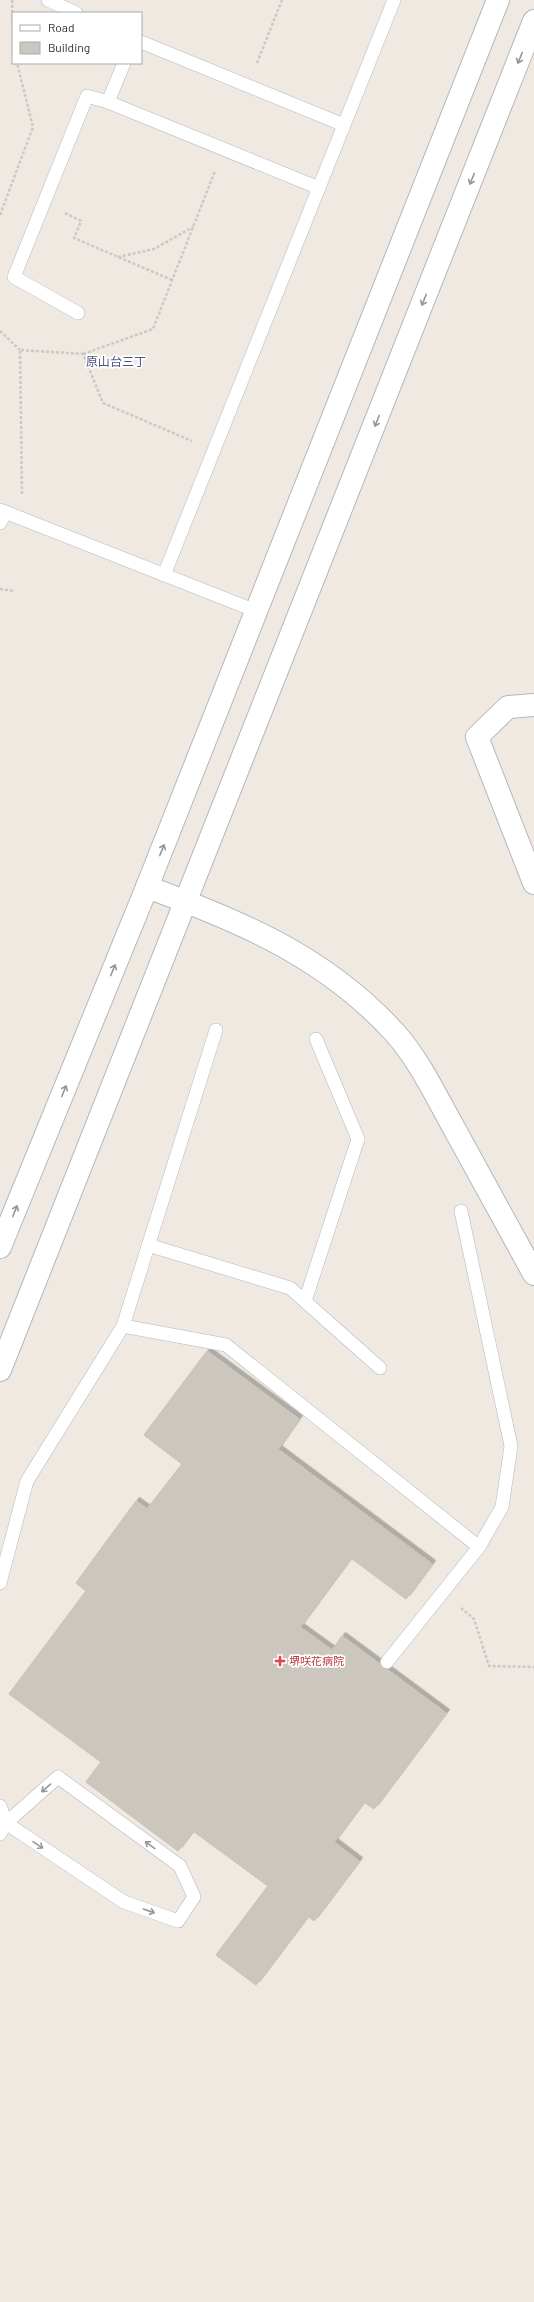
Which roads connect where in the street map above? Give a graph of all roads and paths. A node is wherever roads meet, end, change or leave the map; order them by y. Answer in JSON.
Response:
{"nodes":[{"id":1,"x":12,"y":0,"type":"edge"},
{"id":2,"x":48,"y":0,"type":"edge"},
{"id":3,"x":282,"y":0,"type":"edge"},
{"id":4,"x":394,"y":0,"type":"edge"},
{"id":5,"x":498,"y":0,"type":"edge"},
{"id":6,"x":12,"y":12,"type":"edge"},
{"id":7,"x":74,"y":12,"type":"edge"},
{"id":8,"x":534,"y":22,"type":"edge"},
{"id":9,"x":142,"y":42,"type":"edge"},
{"id":10,"x":17,"y":64,"type":"edge"},
{"id":11,"x":124,"y":64,"type":"edge"},
{"id":12,"x":248,"y":86,"type":"junction"},
{"id":13,"x":108,"y":102,"type":"junction"},
{"id":14,"x":344,"y":125,"type":"junction"},
{"id":15,"x":224,"y":149,"type":"junction"},
{"id":16,"x":319,"y":188,"type":"junction"},
{"id":17,"x":45,"y":204,"type":"junction"},
{"id":18,"x":0,"y":215,"type":"edge"},
{"id":19,"x":193,"y":227,"type":"junction"},
{"id":20,"x":118,"y":257,"type":"junction"},
{"id":21,"x":172,"y":280,"type":"junction"},
{"id":22,"x":78,"y":314,"type":"dead end"},
{"id":23,"x":0,"y":331,"type":"edge"},
{"id":24,"x":20,"y":350,"type":"junction"},
{"id":25,"x":83,"y":354,"type":"junction"},
{"id":26,"x":214,"y":450,"type":"junction"},
{"id":27,"x":2,"y":515,"type":"edge"},
{"id":28,"x":22,"y":519,"type":"junction"},
{"id":29,"x":164,"y":575,"type":"junction"},
{"id":30,"x":0,"y":589,"type":"edge"},
{"id":31,"x":15,"y":591,"type":"dead end"},
{"id":32,"x":256,"y":611,"type":"junction"},
{"id":33,"x":534,"y":705,"type":"edge"},
{"id":34,"x":534,"y":883,"type":"edge"},
{"id":35,"x":147,"y":886,"type":"junction"},
{"id":36,"x":187,"y":901,"type":"junction"},
{"id":37,"x":216,"y":1030,"type":"dead end"},
{"id":38,"x":316,"y":1039,"type":"dead end"},
{"id":39,"x":461,"y":1211,"type":"dead end"},
{"id":40,"x":148,"y":1245,"type":"junction"},
{"id":41,"x":0,"y":1247,"type":"edge"},
{"id":42,"x":534,"y":1274,"type":"edge"},
{"id":43,"x":305,"y":1301,"type":"junction"},
{"id":44,"x":123,"y":1326,"type":"junction"},
{"id":45,"x":380,"y":1368,"type":"dead end"},
{"id":46,"x":0,"y":1370,"type":"edge"},
{"id":47,"x":478,"y":1547,"type":"junction"},
{"id":48,"x":0,"y":1582,"type":"edge"},
{"id":49,"x":442,"y":1593,"type":"junction"},
{"id":50,"x":387,"y":1662,"type":"dead end"},
{"id":51,"x":534,"y":1667,"type":"edge"},
{"id":52,"x":0,"y":1806,"type":"edge"},
{"id":53,"x":3,"y":1829,"type":"edge"}],
"edges":[{"from":1,"to":6,"type":"path"},
{"from":2,"to":7,"type":"lane"},
{"from":3,"to":12,"type":"path"},
{"from":4,"to":14,"type":"lane"},
{"from":5,"to":32,"type":"street"},
{"from":8,"to":36,"type":"street","one_way":true},
{"from":9,"to":12,"type":"lane"},
{"from":10,"to":18,"type":"path"},
{"from":11,"to":13,"type":"lane"},
{"from":12,"to":14,"type":"lane"},
{"from":13,"to":15,"type":"lane"},
{"from":13,"to":17,"type":"lane"},
{"from":14,"to":16,"type":"lane"},
{"from":15,"to":16,"type":"lane"},
{"from":15,"to":19,"type":"path"},
{"from":16,"to":26,"type":"lane"},
{"from":17,"to":20,"type":"path"},
{"from":17,"to":22,"type":"lane"},
{"from":19,"to":20,"type":"path"},
{"from":19,"to":21,"type":"path"},
{"from":20,"to":21,"type":"path"},
{"from":21,"to":25,"type":"path"},
{"from":23,"to":24,"type":"path"},
{"from":24,"to":25,"type":"path"},
{"from":24,"to":28,"type":"path"},
{"from":25,"to":26,"type":"path"},
{"from":26,"to":29,"type":"lane"},
{"from":27,"to":28,"type":"lane"},
{"from":28,"to":29,"type":"lane"},
{"from":29,"to":32,"type":"lane"},
{"from":30,"to":31,"type":"path"},
{"from":35,"to":32,"type":"street","one_way":true},
{"from":33,"to":34,"type":"street"},
{"from":35,"to":36,"type":"street"},
{"from":41,"to":35,"type":"street","one_way":true},
{"from":36,"to":42,"type":"street"},
{"from":36,"to":46,"type":"street"},
{"from":37,"to":40,"type":"lane"},
{"from":38,"to":43,"type":"lane"},
{"from":39,"to":47,"type":"lane"},
{"from":40,"to":43,"type":"lane"},
{"from":40,"to":44,"type":"lane"},
{"from":43,"to":45,"type":"lane"},
{"from":44,"to":47,"type":"lane"},
{"from":44,"to":48,"type":"lane"},
{"from":47,"to":49,"type":"lane"},
{"from":49,"to":50,"type":"lane"},
{"from":49,"to":51,"type":"path"},
{"from":52,"to":53,"type":"lane"},
{"from":53,"to":53,"type":"lane","one_way":true}]}
